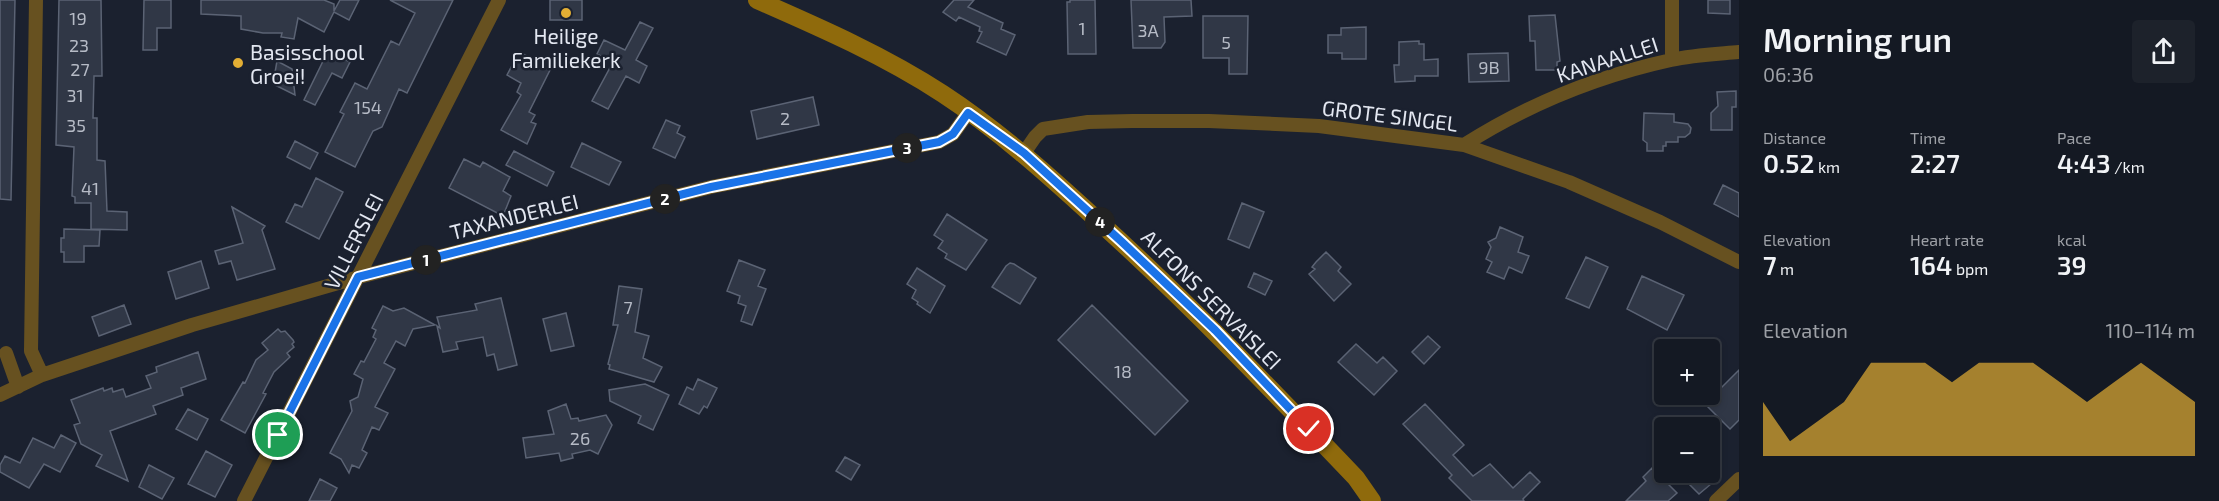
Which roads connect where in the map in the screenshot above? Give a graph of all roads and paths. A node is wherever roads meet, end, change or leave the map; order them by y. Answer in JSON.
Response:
{"nodes":[{"id":1,"x":36,"y":0,"type":"edge"},
{"id":2,"x":498,"y":0,"type":"edge"},
{"id":3,"x":757,"y":0,"type":"edge"},
{"id":4,"x":1672,"y":0,"type":"edge"},
{"id":5,"x":1739,"y":52,"type":"edge"},
{"id":6,"x":1672,"y":59,"type":"junction"},
{"id":7,"x":968,"y":113,"type":"junction"},
{"id":8,"x":1464,"y":145,"type":"junction"},
{"id":9,"x":1024,"y":153,"type":"junction"},
{"id":10,"x":1739,"y":262,"type":"edge"},
{"id":11,"x":358,"y":277,"type":"junction"},
{"id":12,"x":3,"y":351,"type":"edge"},
{"id":13,"x":31,"y":351,"type":"junction"},
{"id":14,"x":42,"y":375,"type":"junction"},
{"id":15,"x":18,"y":387,"type":"junction"},
{"id":16,"x":0,"y":395,"type":"edge"},
{"id":17,"x":1739,"y":479,"type":"edge"},
{"id":18,"x":244,"y":501,"type":"edge"},
{"id":19,"x":1372,"y":501,"type":"edge"},
{"id":20,"x":1716,"y":501,"type":"edge"}],
"edges":[{"from":1,"to":13,"type":"street"},
{"from":2,"to":11,"type":"street","name":"VILLERSLEI"},
{"from":3,"to":7,"type":"street","name":"ALFONS SERVAISLEI"},
{"from":4,"to":6,"type":"street"},
{"from":5,"to":6,"type":"street","name":"KANAALLEI"},
{"from":6,"to":8,"type":"street","name":"KANAALLEI"},
{"from":7,"to":9,"type":"street","name":"ALFONS SERVAISLEI"},
{"from":7,"to":11,"type":"street","name":"TAXANDERLEI"},
{"from":8,"to":9,"type":"street","name":"GROTE SINGEL"},
{"from":8,"to":10,"type":"street","name":"GROTE SINGEL"},
{"from":9,"to":19,"type":"street","name":"ALFONS SERVAISLEI"},
{"from":11,"to":14,"type":"street","name":"TAXANDERLEI"},
{"from":11,"to":18,"type":"street","name":"VILLERSLEI"},
{"from":12,"to":13,"type":"street"},
{"from":12,"to":15,"type":"street"},
{"from":13,"to":14,"type":"street"},
{"from":14,"to":15,"type":"street","name":"TAXANDERLEI"},
{"from":15,"to":16,"type":"street","name":"TAXANDERLEI"},
{"from":17,"to":20,"type":"street"}]}
